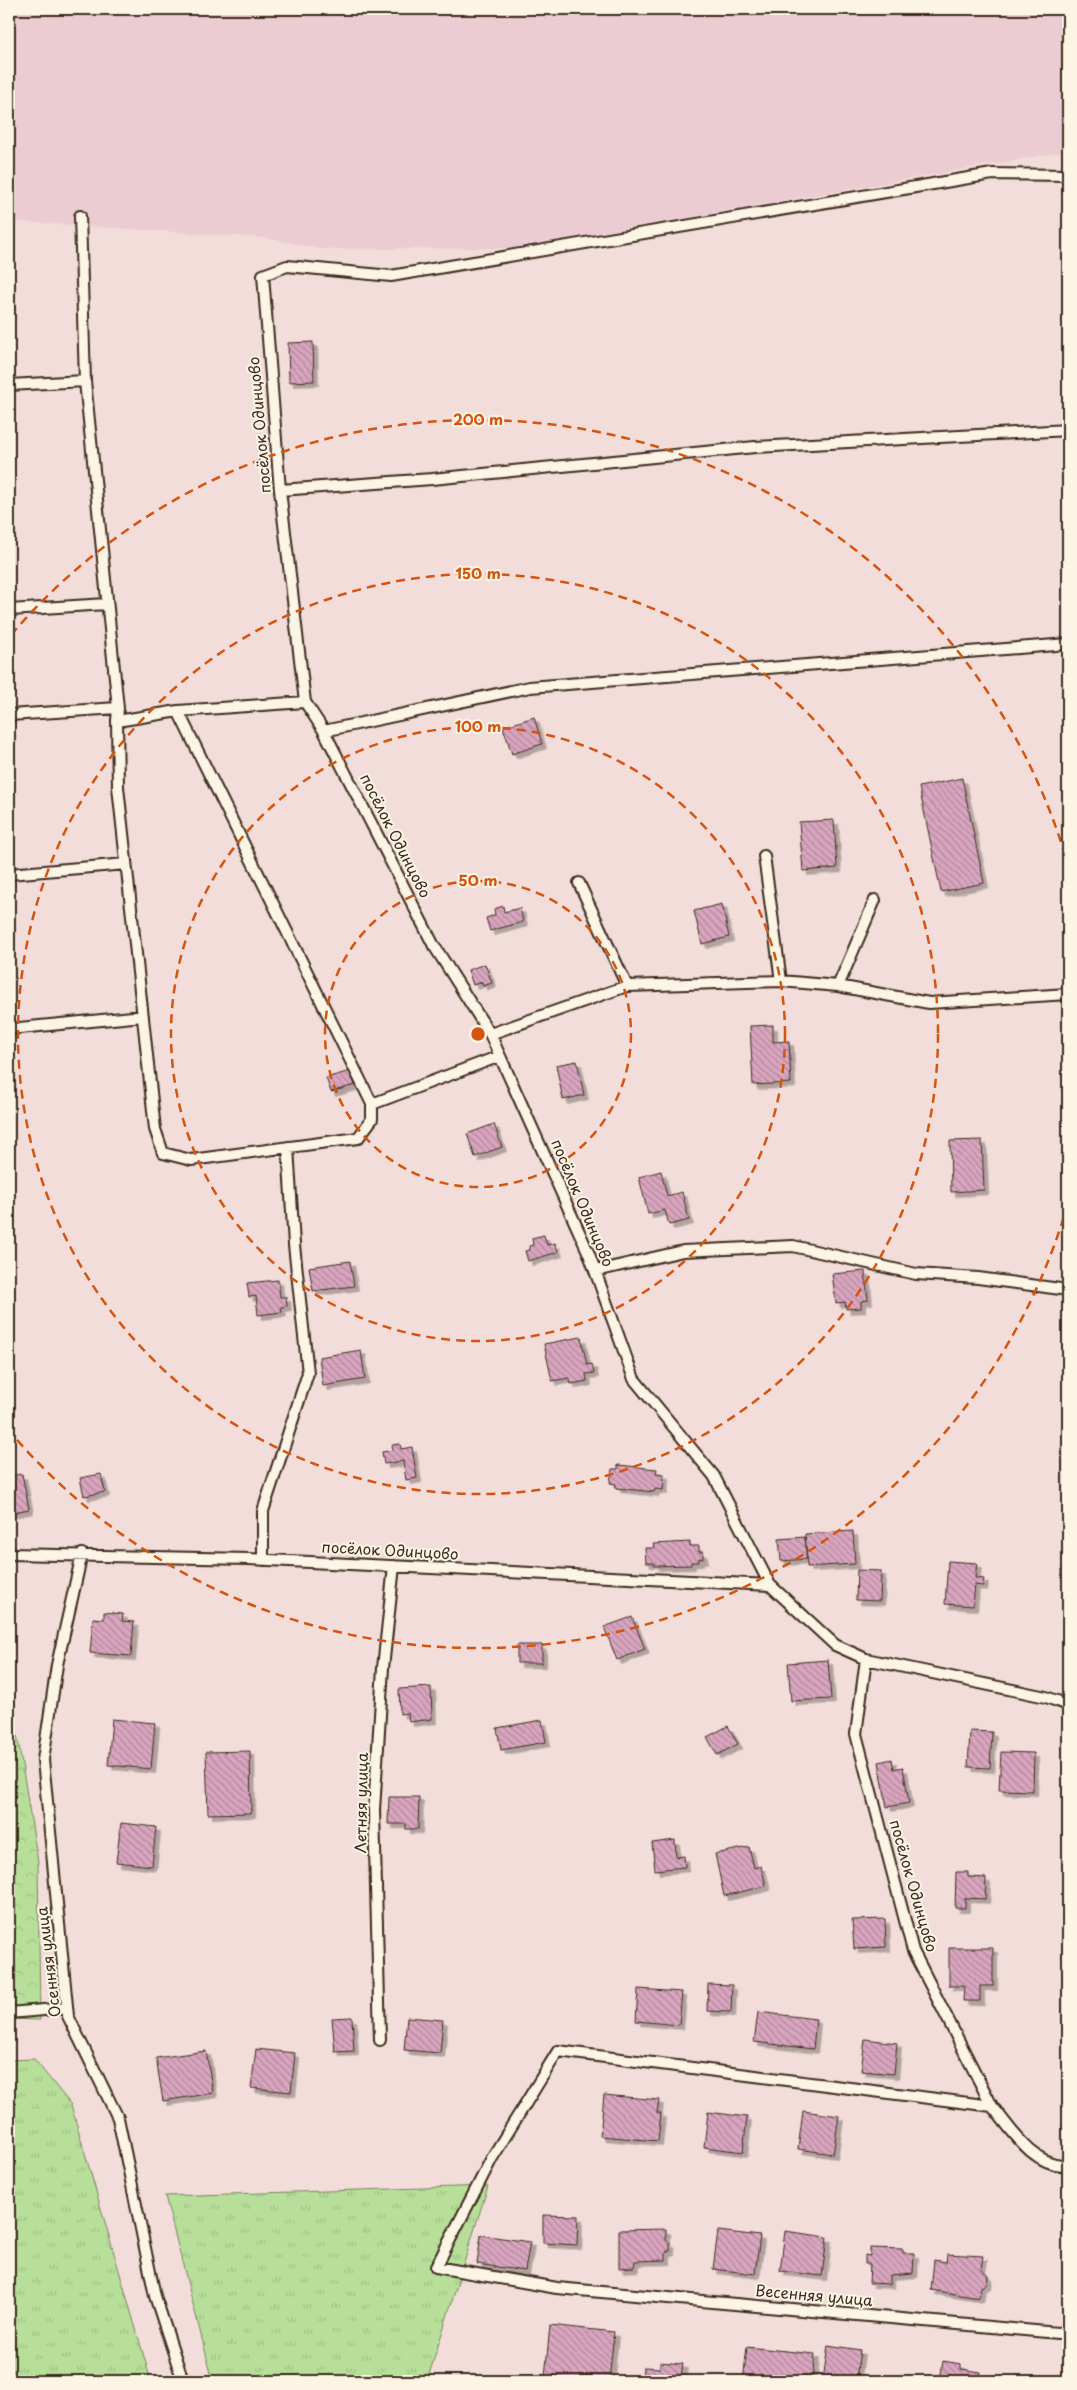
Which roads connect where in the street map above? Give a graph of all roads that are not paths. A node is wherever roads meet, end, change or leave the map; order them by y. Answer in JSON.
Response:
{"nodes":[{"id":1,"x":1068,"y":175,"type":"edge"},
{"id":2,"x":80,"y":216,"type":"dead end"},
{"id":3,"x":84,"y":381,"type":"junction"},
{"id":4,"x":9,"y":385,"type":"edge"},
{"id":5,"x":1068,"y":430,"type":"edge"},
{"id":6,"x":280,"y":490,"type":"junction"},
{"id":7,"x":107,"y":604,"type":"junction"},
{"id":8,"x":9,"y":610,"type":"edge"},
{"id":9,"x":1068,"y":644,"type":"edge"},
{"id":10,"x":305,"y":702,"type":"junction"},
{"id":11,"x":118,"y":708,"type":"junction"},
{"id":12,"x":178,"y":711,"type":"junction"},
{"id":13,"x":9,"y":715,"type":"edge"},
{"id":14,"x":117,"y":721,"type":"junction"},
{"id":15,"x":324,"y":731,"type":"junction"},
{"id":16,"x":764,"y":856,"type":"dead end"},
{"id":17,"x":126,"y":864,"type":"junction"},
{"id":18,"x":9,"y":874,"type":"edge"},
{"id":19,"x":579,"y":883,"type":"dead end"},
{"id":20,"x":875,"y":900,"type":"dead end"},
{"id":21,"x":781,"y":981,"type":"junction"},
{"id":22,"x":627,"y":986,"type":"junction"},
{"id":23,"x":838,"y":986,"type":"junction"},
{"id":24,"x":1068,"y":994,"type":"edge"},
{"id":25,"x":143,"y":1016,"type":"junction"},
{"id":26,"x":9,"y":1029,"type":"edge"},
{"id":27,"x":490,"y":1034,"type":"junction"},
{"id":28,"x":500,"y":1056,"type":"junction"},
{"id":29,"x":372,"y":1104,"type":"junction"},
{"id":30,"x":288,"y":1147,"type":"junction"},
{"id":31,"x":596,"y":1271,"type":"junction"},
{"id":32,"x":1068,"y":1290,"type":"edge"},
{"id":33,"x":9,"y":1554,"type":"edge"},
{"id":34,"x":82,"y":1554,"type":"junction"},
{"id":35,"x":263,"y":1560,"type":"junction"},
{"id":36,"x":394,"y":1566,"type":"junction"},
{"id":37,"x":770,"y":1585,"type":"junction"},
{"id":38,"x":866,"y":1659,"type":"junction"},
{"id":39,"x":1068,"y":1706,"type":"edge"},
{"id":40,"x":67,"y":2008,"type":"junction"},
{"id":41,"x":9,"y":2013,"type":"edge"},
{"id":42,"x":380,"y":2040,"type":"dead end"},
{"id":43,"x":992,"y":2106,"type":"junction"},
{"id":44,"x":1068,"y":2165,"type":"edge"},
{"id":45,"x":1068,"y":2331,"type":"edge"},
{"id":46,"x":183,"y":2381,"type":"edge"}],
"edges":[{"from":1,"to":6,"type":"lane","name":"посёлок Одинцово"},
{"from":2,"to":3,"type":"lane"},
{"from":3,"to":4,"type":"lane"},
{"from":3,"to":7,"type":"lane"},
{"from":5,"to":6,"type":"lane"},
{"from":6,"to":10,"type":"lane","name":"посёлок Одинцово"},
{"from":7,"to":8,"type":"lane"},
{"from":7,"to":11,"type":"lane"},
{"from":9,"to":15,"type":"lane"},
{"from":10,"to":12,"type":"lane"},
{"from":10,"to":15,"type":"lane","name":"посёлок Одинцово"},
{"from":11,"to":13,"type":"lane"},
{"from":11,"to":14,"type":"lane"},
{"from":12,"to":14,"type":"lane"},
{"from":12,"to":29,"type":"lane"},
{"from":14,"to":17,"type":"lane"},
{"from":15,"to":27,"type":"lane","name":"посёлок Одинцово"},
{"from":16,"to":21,"type":"lane"},
{"from":17,"to":18,"type":"lane"},
{"from":17,"to":25,"type":"lane"},
{"from":19,"to":22,"type":"lane"},
{"from":20,"to":23,"type":"lane"},
{"from":21,"to":22,"type":"lane"},
{"from":21,"to":23,"type":"lane"},
{"from":22,"to":27,"type":"lane"},
{"from":23,"to":24,"type":"lane"},
{"from":25,"to":26,"type":"lane"},
{"from":25,"to":30,"type":"lane"},
{"from":27,"to":28,"type":"lane","name":"посёлок Одинцово"},
{"from":28,"to":29,"type":"lane"},
{"from":28,"to":31,"type":"lane","name":"посёлок Одинцово"},
{"from":29,"to":30,"type":"lane"},
{"from":30,"to":35,"type":"lane"},
{"from":31,"to":32,"type":"lane"},
{"from":31,"to":37,"type":"lane","name":"посёлок Одинцово"},
{"from":33,"to":34,"type":"lane","name":"посёлок Одинцово"},
{"from":34,"to":35,"type":"lane","name":"посёлок Одинцово"},
{"from":34,"to":40,"type":"lane","name":"Осенняя улица"},
{"from":35,"to":36,"type":"lane","name":"посёлок Одинцово"},
{"from":36,"to":37,"type":"lane","name":"посёлок Одинцово"},
{"from":36,"to":42,"type":"lane","name":"Летняя улица"},
{"from":37,"to":38,"type":"lane","name":"посёлок Одинцово"},
{"from":38,"to":39,"type":"lane","name":"посёлок Одинцово"},
{"from":38,"to":43,"type":"lane","name":"посёлок Одинцово"},
{"from":40,"to":41,"type":"lane"},
{"from":40,"to":46,"type":"lane","name":"Осенняя улица"},
{"from":43,"to":44,"type":"lane","name":"посёлок Одинцово"},
{"from":43,"to":45,"type":"lane","name":"Весенняя улица"}]}
